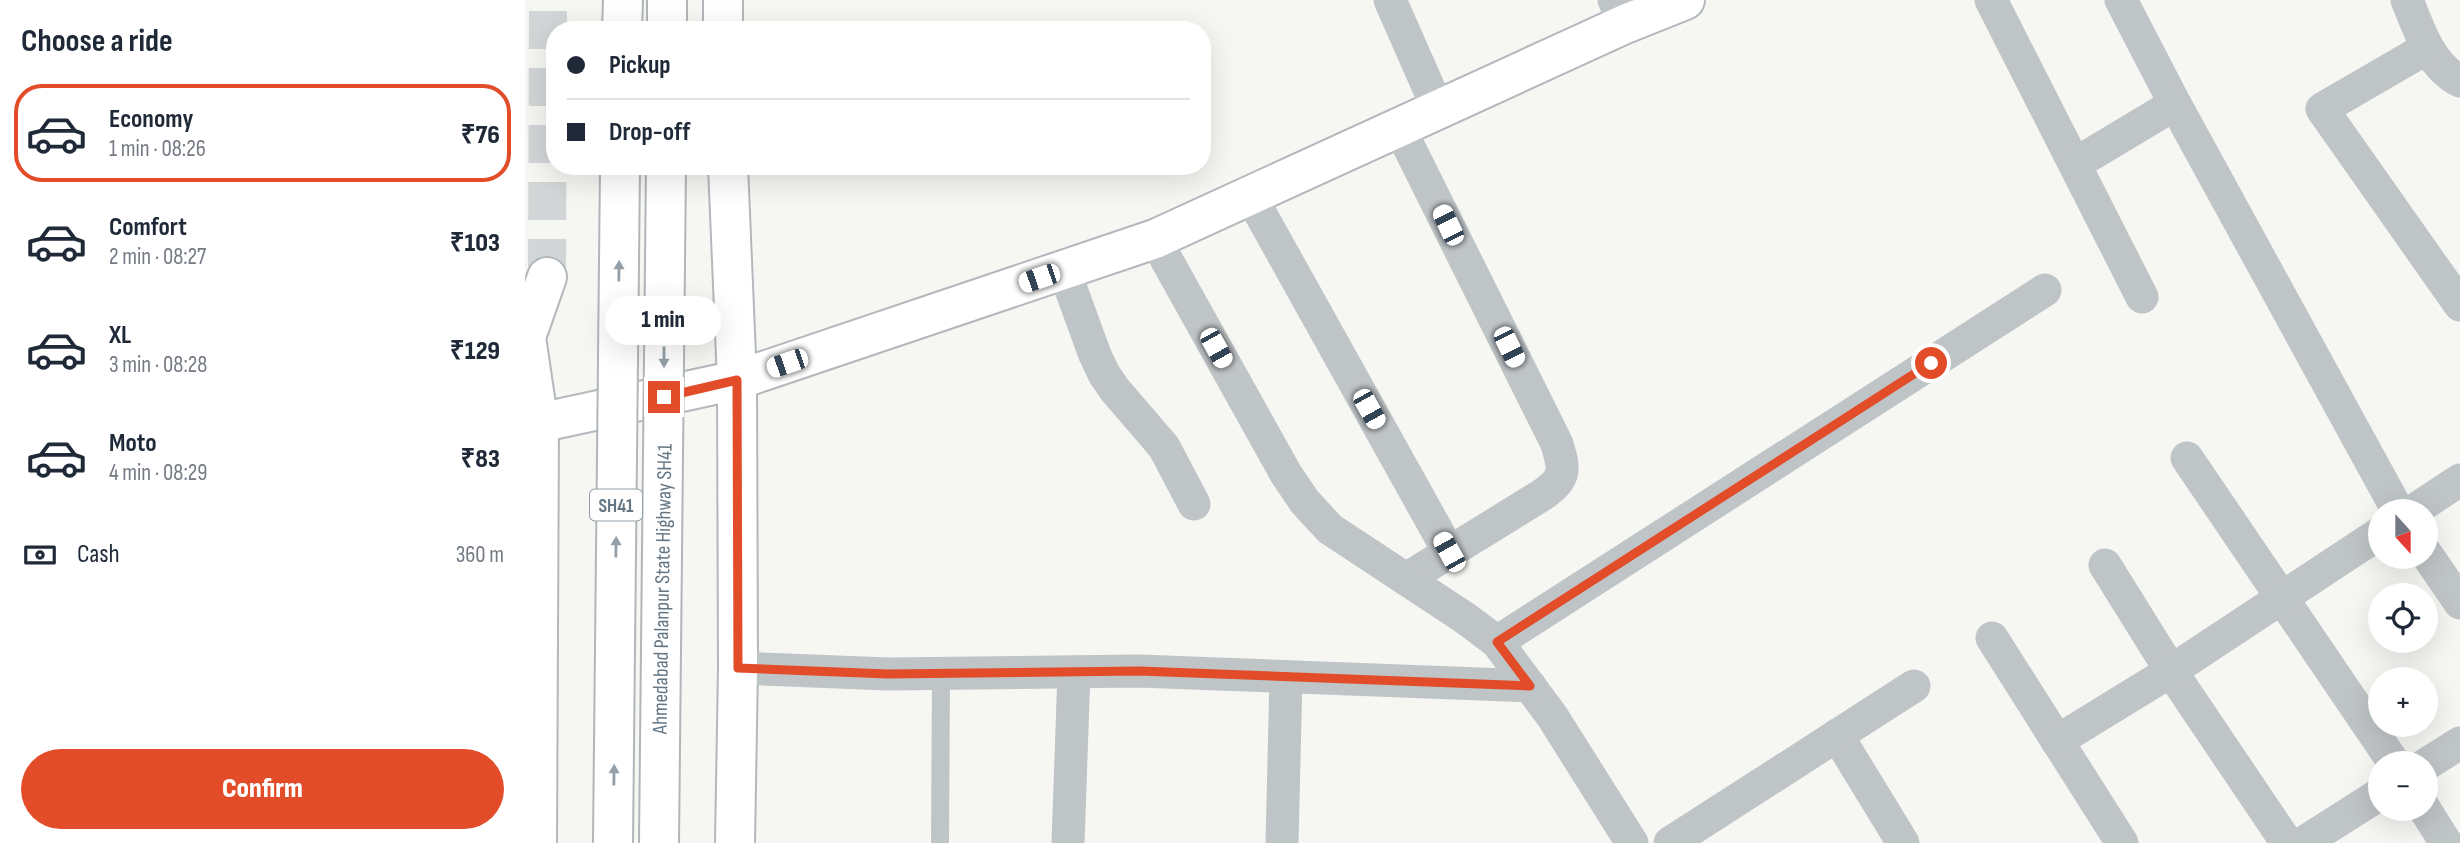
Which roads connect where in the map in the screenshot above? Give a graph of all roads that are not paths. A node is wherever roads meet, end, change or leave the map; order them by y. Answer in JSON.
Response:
{"nodes":[{"id":1,"x":623,"y":0,"type":"edge"},
{"id":2,"x":667,"y":0,"type":"edge"},
{"id":3,"x":723,"y":0,"type":"edge"},
{"id":4,"x":1390,"y":0,"type":"edge"},
{"id":5,"x":1685,"y":0,"type":"edge"},
{"id":6,"x":1991,"y":0,"type":"edge"},
{"id":7,"x":2121,"y":0,"type":"edge"},
{"id":8,"x":2407,"y":0,"type":"edge"},
{"id":9,"x":1619,"y":12,"type":"edge"},
{"id":10,"x":622,"y":21,"type":"edge"},
{"id":11,"x":667,"y":21,"type":"edge"},
{"id":12,"x":723,"y":21,"type":"edge"},
{"id":13,"x":2427,"y":48,"type":"junction"},
{"id":14,"x":2460,"y":81,"type":"edge"},
{"id":15,"x":2175,"y":104,"type":"junction"},
{"id":16,"x":1438,"y":109,"type":"junction"},
{"id":17,"x":1399,"y":127,"type":"junction"},
{"id":18,"x":2075,"y":164,"type":"junction"},
{"id":19,"x":621,"y":175,"type":"edge"},
{"id":20,"x":666,"y":175,"type":"edge"},
{"id":21,"x":728,"y":175,"type":"edge"},
{"id":22,"x":1250,"y":195,"type":"junction"},
{"id":23,"x":1155,"y":239,"type":"junction"},
{"id":24,"x":1064,"y":270,"type":"junction"},
{"id":25,"x":547,"y":277,"type":"tunnel mouth"},
{"id":26,"x":2045,"y":290,"type":"dead end"},
{"id":27,"x":2143,"y":297,"type":"dead end"},
{"id":28,"x":2460,"y":305,"type":"edge"},
{"id":29,"x":525,"y":331,"type":"edge"},
{"id":30,"x":526,"y":337,"type":"edge"},
{"id":31,"x":737,"y":380,"type":"junction"},
{"id":32,"x":532,"y":426,"type":"edge"},
{"id":33,"x":2187,"y":458,"type":"dead end"},
{"id":34,"x":2460,"y":480,"type":"edge"},
{"id":35,"x":2392,"y":499,"type":"edge"},
{"id":36,"x":2431,"y":499,"type":"edge"},
{"id":37,"x":1194,"y":504,"type":"dead end"},
{"id":38,"x":2368,"y":541,"type":"edge"},
{"id":39,"x":1449,"y":552,"type":"junction"},
{"id":40,"x":2105,"y":565,"type":"dead end"},
{"id":41,"x":2437,"y":569,"type":"edge"},
{"id":42,"x":1406,"y":579,"type":"junction"},
{"id":43,"x":2283,"y":596,"type":"junction"},
{"id":44,"x":2460,"y":603,"type":"edge"},
{"id":45,"x":1992,"y":638,"type":"dead end"},
{"id":46,"x":1497,"y":642,"type":"junction"},
{"id":47,"x":738,"y":668,"type":"junction"},
{"id":48,"x":2171,"y":671,"type":"junction"},
{"id":49,"x":1074,"y":672,"type":"junction"},
{"id":50,"x":941,"y":674,"type":"junction"},
{"id":51,"x":1286,"y":677,"type":"junction"},
{"id":52,"x":1530,"y":686,"type":"junction"},
{"id":53,"x":1914,"y":686,"type":"dead end"},
{"id":54,"x":1837,"y":735,"type":"junction"},
{"id":55,"x":2057,"y":741,"type":"junction"},
{"id":56,"x":2460,"y":743,"type":"edge"},
{"id":57,"x":2386,"y":751,"type":"edge"},
{"id":58,"x":2438,"y":757,"type":"edge"},
{"id":59,"x":2368,"y":802,"type":"edge"},
{"id":60,"x":2432,"y":821,"type":"edge"},
{"id":61,"x":537,"y":843,"type":"edge"},
{"id":62,"x":613,"y":843,"type":"edge"},
{"id":63,"x":659,"y":843,"type":"edge"},
{"id":64,"x":735,"y":843,"type":"edge"},
{"id":65,"x":940,"y":843,"type":"edge"},
{"id":66,"x":1068,"y":843,"type":"edge"},
{"id":67,"x":1282,"y":843,"type":"edge"},
{"id":68,"x":1632,"y":843,"type":"edge"},
{"id":69,"x":1670,"y":843,"type":"edge"},
{"id":70,"x":1903,"y":843,"type":"edge"},
{"id":71,"x":2123,"y":843,"type":"edge"},
{"id":72,"x":2287,"y":843,"type":"edge"},
{"id":73,"x":2303,"y":843,"type":"edge"},
{"id":74,"x":2446,"y":843,"type":"edge"}],
"edges":[{"from":1,"to":10,"type":"street"},
{"from":2,"to":11,"type":"street"},
{"from":3,"to":12,"type":"street"},
{"from":4,"to":16,"type":"street"},
{"from":5,"to":9,"type":"street"},
{"from":6,"to":18,"type":"street"},
{"from":7,"to":15,"type":"street"},
{"from":8,"to":13,"type":"street"},
{"from":9,"to":16,"type":"street"},
{"from":13,"to":14,"type":"street"},
{"from":13,"to":28,"type":"street"},
{"from":15,"to":18,"type":"street"},
{"from":15,"to":35,"type":"street"},
{"from":16,"to":17,"type":"street"},
{"from":17,"to":22,"type":"street"},
{"from":17,"to":39,"type":"street"},
{"from":18,"to":27,"type":"street"},
{"from":62,"to":19,"type":"street","number":"SH41","one_way":true,"bridge":true},
{"from":20,"to":63,"type":"street","name":"Ahmedabad Palanpur State Highway SH41","number":"SH41","one_way":true,"bridge":true},
{"from":21,"to":31,"type":"street"},
{"from":22,"to":23,"type":"street"},
{"from":22,"to":39,"type":"street"},
{"from":23,"to":24,"type":"street"},
{"from":23,"to":42,"type":"street"},
{"from":24,"to":31,"type":"street"},
{"from":24,"to":37,"type":"street"},
{"from":25,"to":30,"type":"street"},
{"from":26,"to":46,"type":"street"},
{"from":29,"to":30,"type":"street"},
{"from":30,"to":32,"type":"street"},
{"from":31,"to":32,"type":"street"},
{"from":31,"to":47,"type":"street"},
{"from":32,"to":61,"type":"street"},
{"from":33,"to":43,"type":"street"},
{"from":34,"to":36,"type":"street"},
{"from":38,"to":43,"type":"street"},
{"from":39,"to":42,"type":"street"},
{"from":40,"to":48,"type":"street"},
{"from":41,"to":44,"type":"street"},
{"from":42,"to":46,"type":"street"},
{"from":43,"to":48,"type":"street"},
{"from":43,"to":57,"type":"street"},
{"from":45,"to":55,"type":"street"},
{"from":46,"to":52,"type":"street"},
{"from":47,"to":50,"type":"street"},
{"from":47,"to":64,"type":"street"},
{"from":48,"to":55,"type":"street"},
{"from":48,"to":72,"type":"street"},
{"from":49,"to":50,"type":"street"},
{"from":49,"to":51,"type":"street"},
{"from":49,"to":66,"type":"street"},
{"from":50,"to":65,"type":"lane"},
{"from":51,"to":52,"type":"street"},
{"from":51,"to":67,"type":"street"},
{"from":52,"to":68,"type":"street"},
{"from":53,"to":54,"type":"street"},
{"from":54,"to":69,"type":"street"},
{"from":54,"to":70,"type":"street"},
{"from":55,"to":71,"type":"street"},
{"from":56,"to":58,"type":"street"},
{"from":59,"to":73,"type":"street"},
{"from":60,"to":74,"type":"street"}]}
